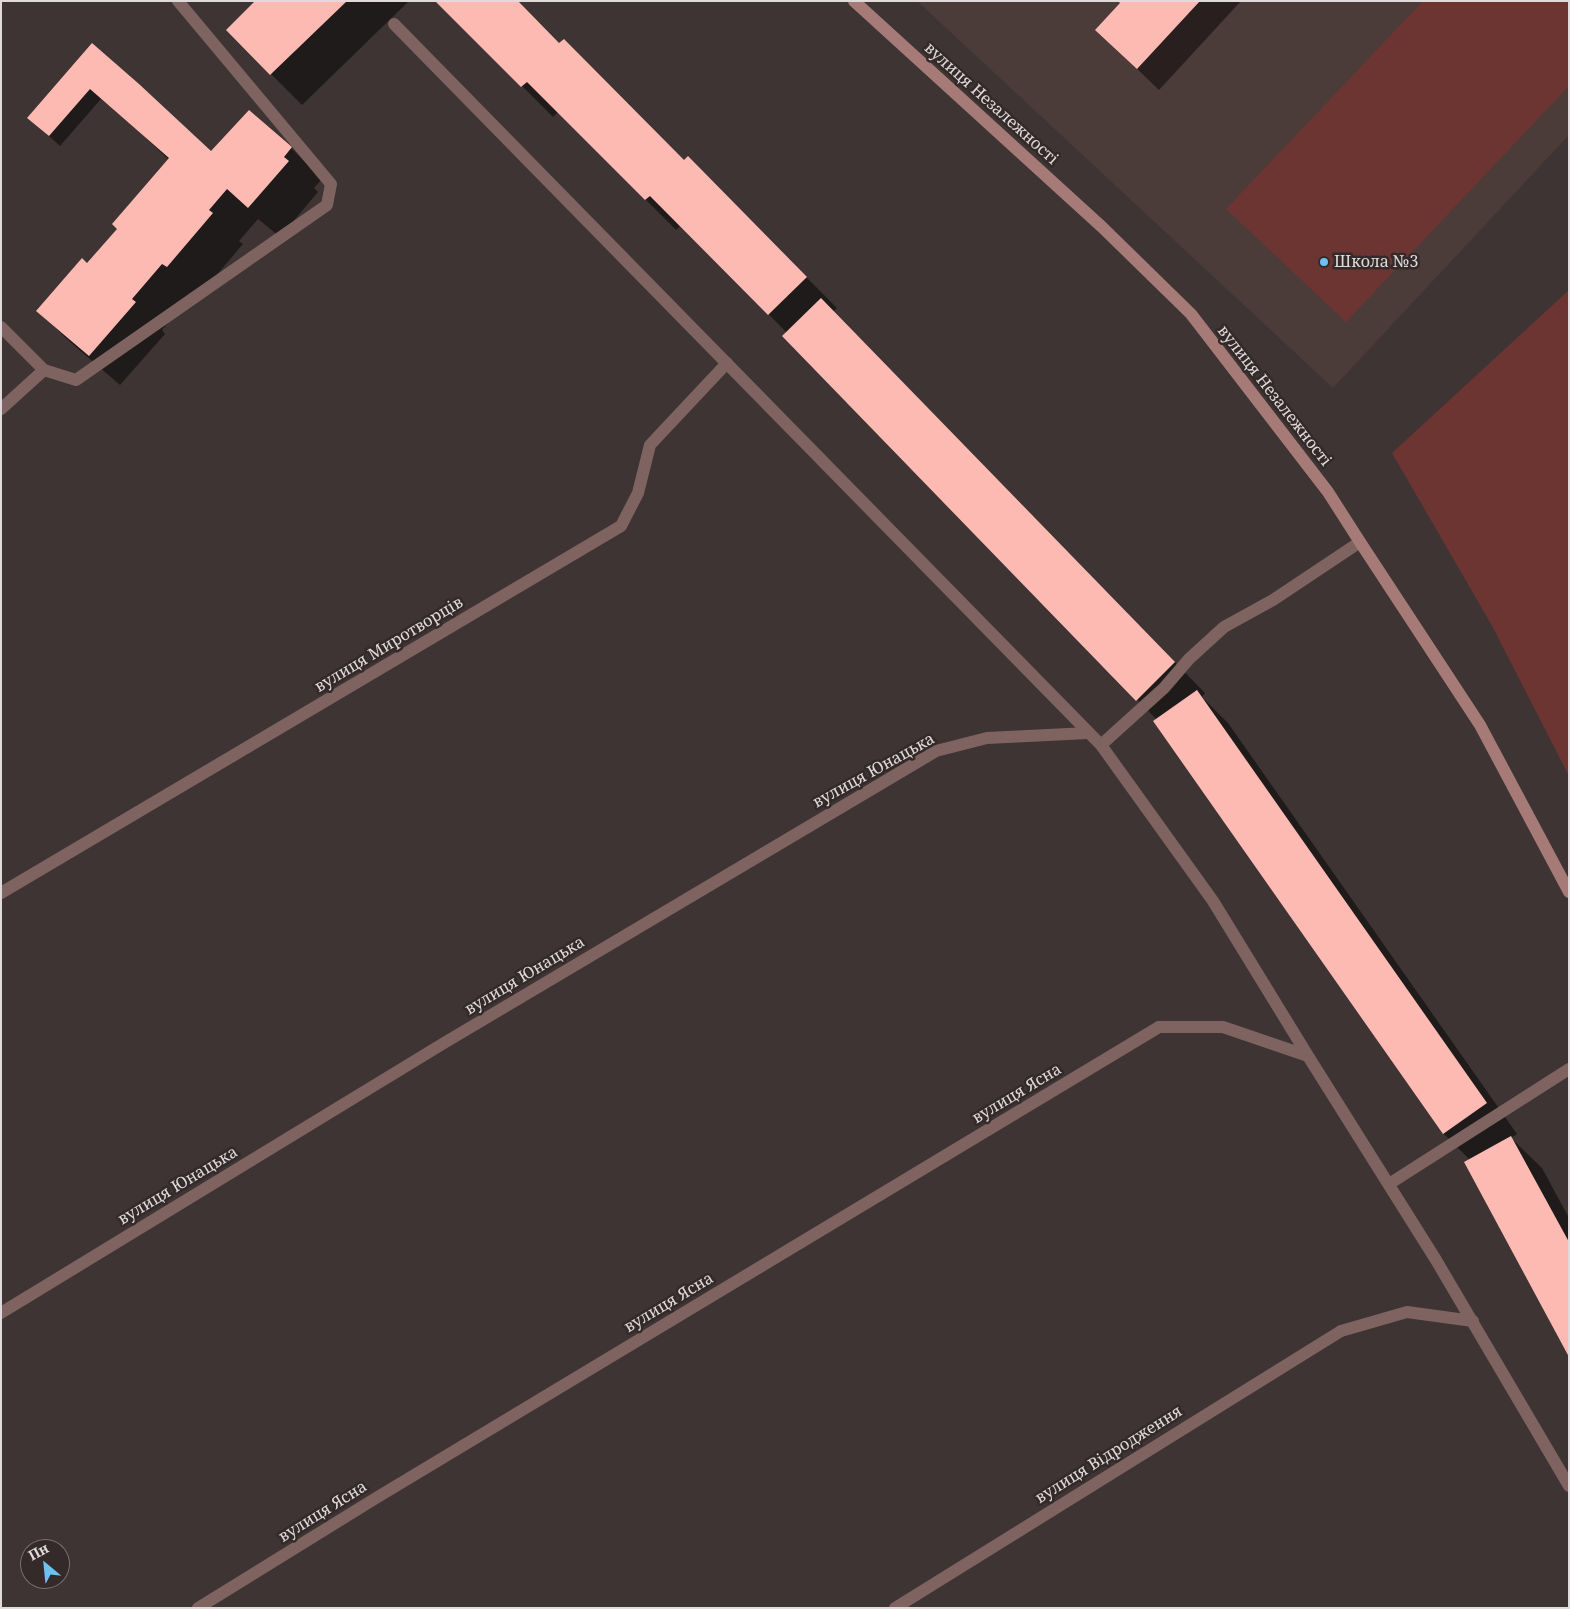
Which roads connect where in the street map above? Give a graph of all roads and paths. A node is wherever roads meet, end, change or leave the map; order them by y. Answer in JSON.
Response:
{"nodes":[{"id":1,"x":178,"y":1,"type":"edge"},
{"id":2,"x":854,"y":1,"type":"edge"},
{"id":3,"x":394,"y":24,"type":"dead end"},
{"id":4,"x":1,"y":327,"type":"edge"},
{"id":5,"x":727,"y":363,"type":"junction"},
{"id":6,"x":44,"y":370,"type":"junction"},
{"id":7,"x":1,"y":409,"type":"edge"},
{"id":8,"x":1360,"y":542,"type":"junction"},
{"id":9,"x":1088,"y":733,"type":"junction"},
{"id":10,"x":1101,"y":745,"type":"junction"},
{"id":11,"x":1569,"y":892,"type":"edge"},
{"id":12,"x":1,"y":893,"type":"edge"},
{"id":13,"x":1308,"y":1056,"type":"junction"},
{"id":14,"x":1569,"y":1069,"type":"edge"},
{"id":15,"x":1389,"y":1184,"type":"junction"},
{"id":16,"x":1,"y":1314,"type":"edge"},
{"id":17,"x":1473,"y":1321,"type":"junction"},
{"id":18,"x":1569,"y":1486,"type":"edge"},
{"id":19,"x":198,"y":1608,"type":"edge"},
{"id":20,"x":895,"y":1608,"type":"edge"}],
"edges":[{"from":1,"to":6,"type":"street"},
{"from":2,"to":8,"type":"main road","name":"вулиця Незалежності"},
{"from":3,"to":5,"type":"street"},
{"from":4,"to":6,"type":"street"},
{"from":5,"to":9,"type":"street"},
{"from":5,"to":12,"type":"street","name":"вулиця Миротворців"},
{"from":6,"to":7,"type":"street"},
{"from":8,"to":10,"type":"street"},
{"from":8,"to":11,"type":"main road","name":"вулиця Незалежності"},
{"from":9,"to":10,"type":"street"},
{"from":9,"to":16,"type":"street","name":"вулиця Юнацька"},
{"from":10,"to":13,"type":"street"},
{"from":13,"to":15,"type":"street"},
{"from":13,"to":19,"type":"street","name":"вулиця Ясна"},
{"from":14,"to":15,"type":"street"},
{"from":15,"to":17,"type":"street"},
{"from":17,"to":18,"type":"street"},
{"from":17,"to":20,"type":"street","name":"вулиця Відродження"}]}
